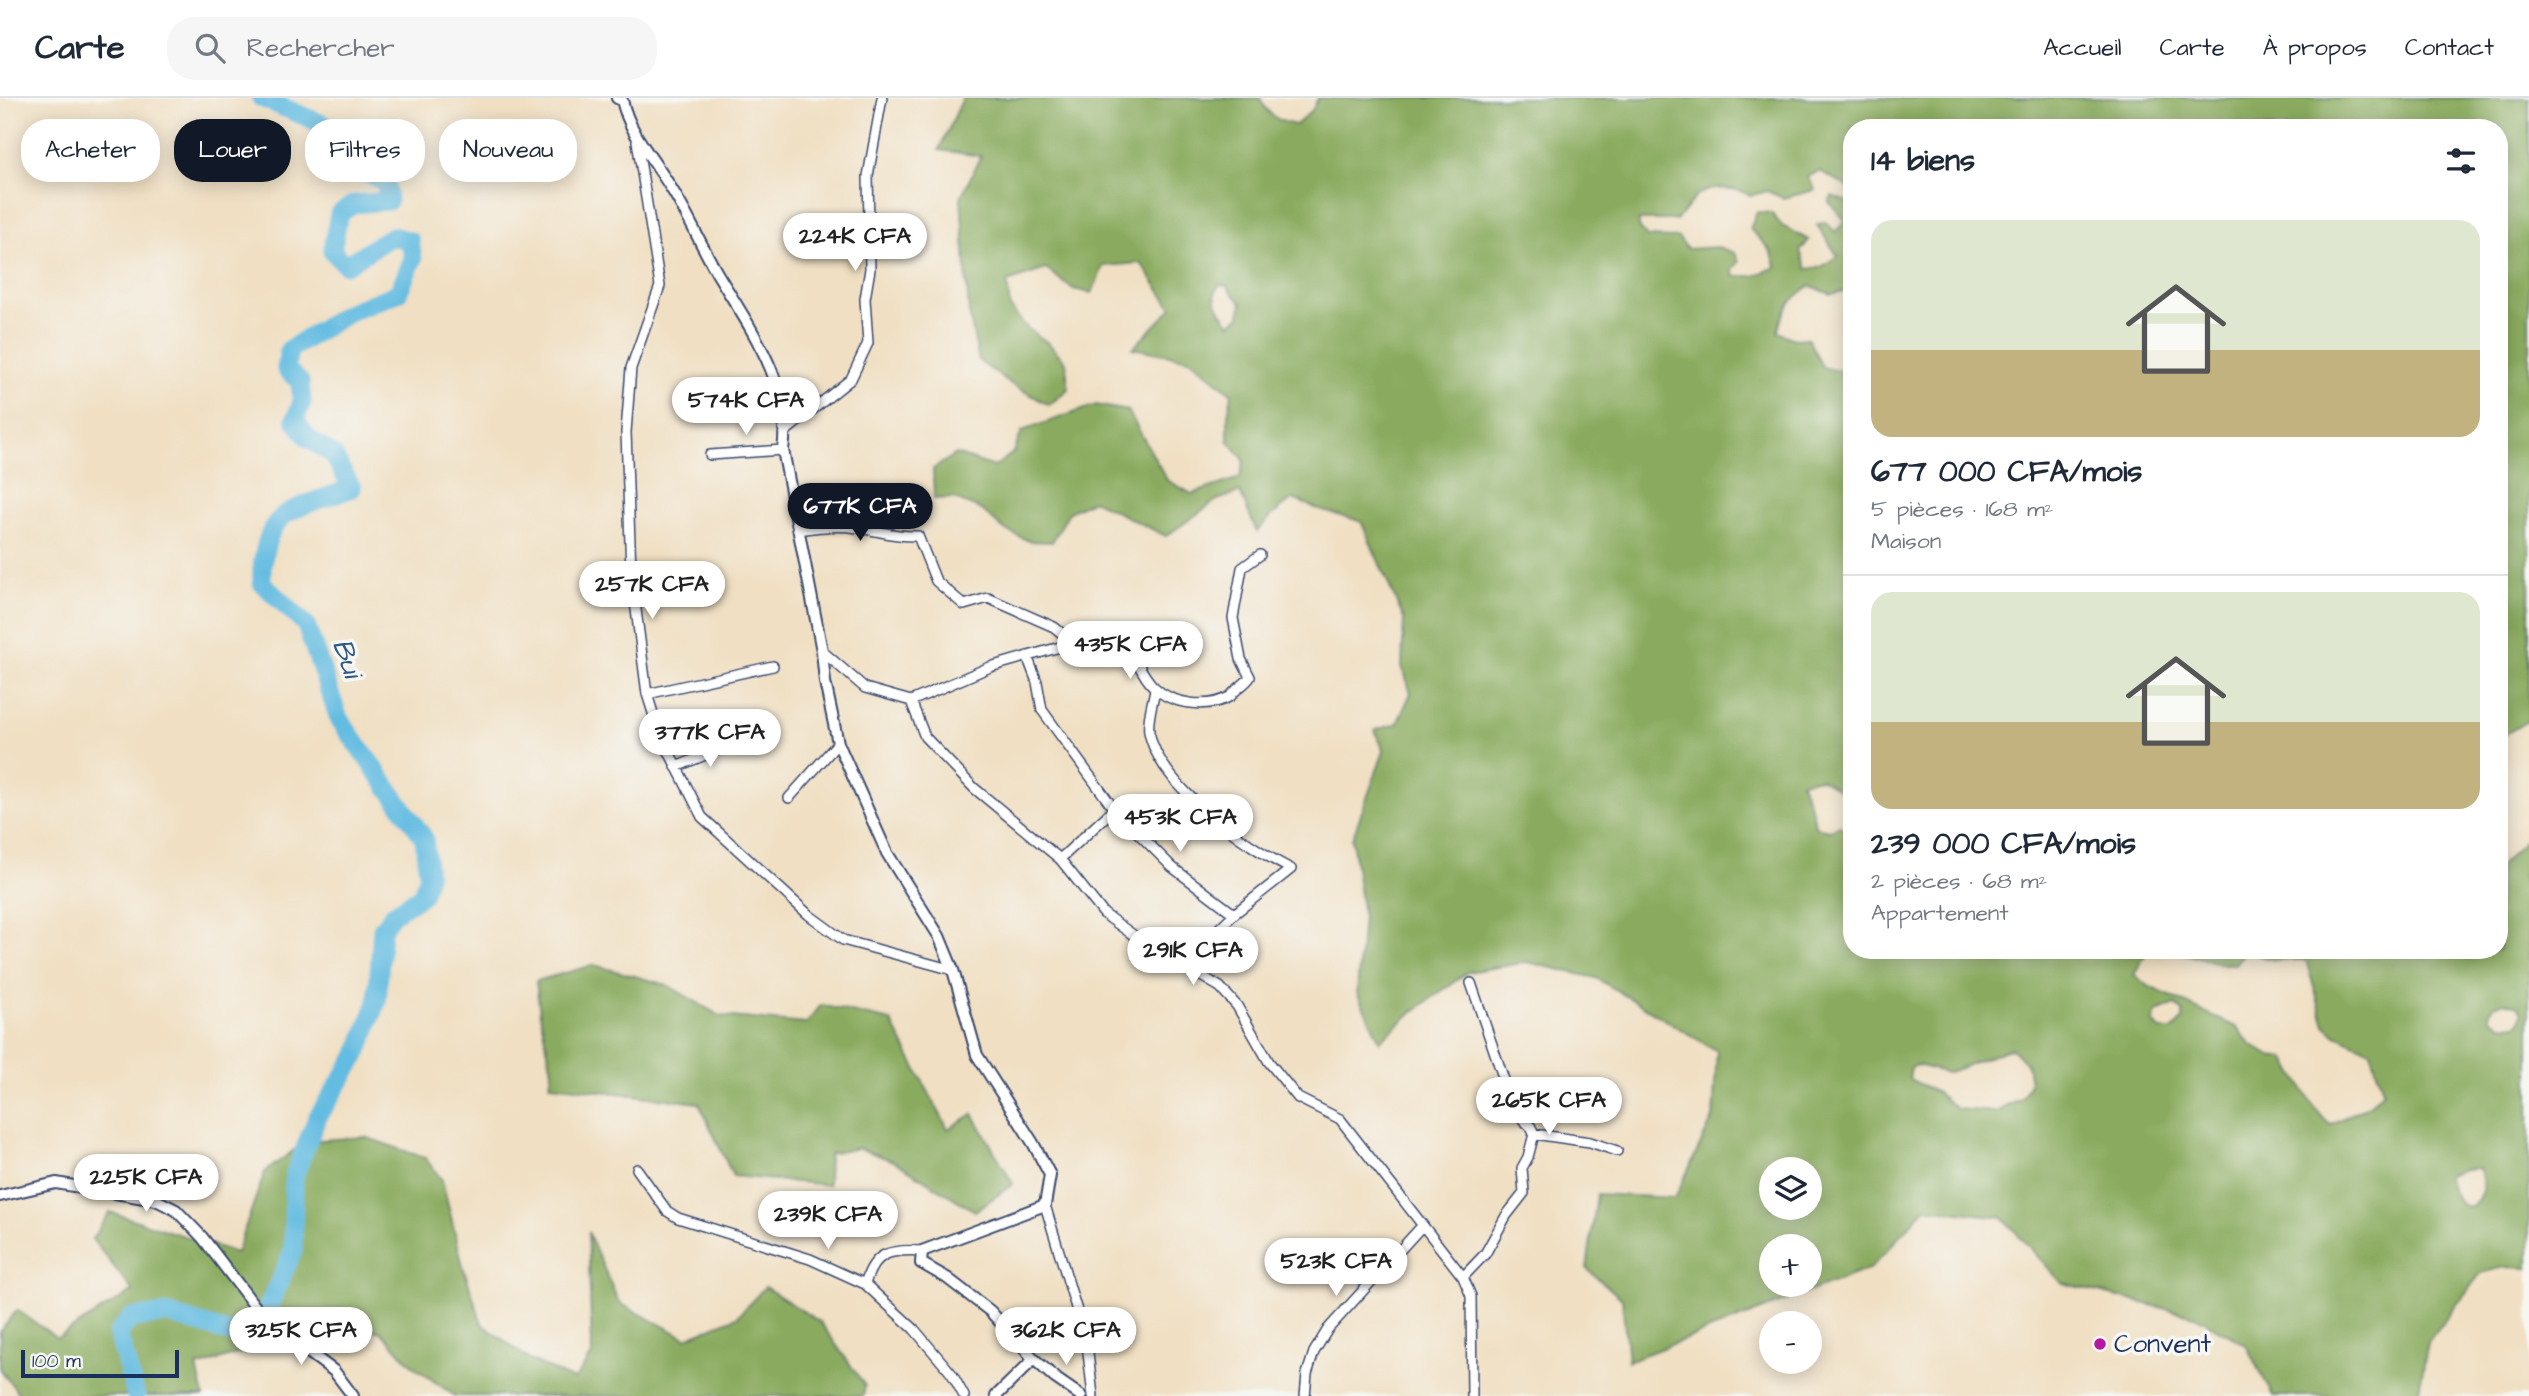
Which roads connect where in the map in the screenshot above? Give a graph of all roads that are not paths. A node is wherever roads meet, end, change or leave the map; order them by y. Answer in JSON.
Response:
{"nodes":[{"id":1,"x":617,"y":98,"type":"edge"},
{"id":2,"x":882,"y":98,"type":"edge"},
{"id":3,"x":637,"y":141,"type":"junction"},
{"id":4,"x":786,"y":431,"type":"junction"},
{"id":5,"x":783,"y":450,"type":"junction"},
{"id":6,"x":710,"y":454,"type":"dead end"},
{"id":7,"x":798,"y":530,"type":"junction"},
{"id":8,"x":1260,"y":555,"type":"dead end"},
{"id":9,"x":1074,"y":643,"type":"junction"},
{"id":10,"x":1152,"y":643,"type":"dead end"},
{"id":11,"x":822,"y":650,"type":"junction"},
{"id":12,"x":1133,"y":654,"type":"junction"},
{"id":13,"x":1027,"y":656,"type":"junction"},
{"id":14,"x":772,"y":666,"type":"dead end"},
{"id":15,"x":1155,"y":689,"type":"junction"},
{"id":16,"x":647,"y":694,"type":"junction"},
{"id":17,"x":911,"y":701,"type":"junction"},
{"id":18,"x":838,"y":743,"type":"junction"},
{"id":19,"x":732,"y":744,"type":"dead end"},
{"id":20,"x":676,"y":767,"type":"junction"},
{"id":21,"x":789,"y":798,"type":"dead end"},
{"id":22,"x":1114,"y":810,"type":"junction"},
{"id":23,"x":1060,"y":859,"type":"junction"},
{"id":24,"x":1234,"y":914,"type":"junction"},
{"id":25,"x":1181,"y":965,"type":"junction"},
{"id":26,"x":953,"y":970,"type":"junction"},
{"id":27,"x":1471,"y":983,"type":"dead end"},
{"id":28,"x":1534,"y":1134,"type":"junction"},
{"id":29,"x":1617,"y":1151,"type":"dead end"},
{"id":30,"x":637,"y":1169,"type":"dead end"},
{"id":31,"x":0,"y":1196,"type":"edge"},
{"id":32,"x":1045,"y":1205,"type":"junction"},
{"id":33,"x":1422,"y":1226,"type":"junction"},
{"id":34,"x":922,"y":1251,"type":"junction"},
{"id":35,"x":1464,"y":1276,"type":"junction"},
{"id":36,"x":865,"y":1284,"type":"junction"},
{"id":37,"x":1034,"y":1359,"type":"junction"},
{"id":38,"x":353,"y":1396,"type":"edge"},
{"id":39,"x":964,"y":1396,"type":"edge"},
{"id":40,"x":996,"y":1396,"type":"edge"},
{"id":41,"x":1081,"y":1396,"type":"edge"},
{"id":42,"x":1093,"y":1396,"type":"edge"},
{"id":43,"x":1305,"y":1396,"type":"edge"},
{"id":44,"x":1472,"y":1396,"type":"edge"}],
"edges":[{"from":1,"to":3,"type":"street"},
{"from":2,"to":4,"type":"street"},
{"from":3,"to":4,"type":"street"},
{"from":3,"to":16,"type":"street"},
{"from":4,"to":5,"type":"street"},
{"from":5,"to":6,"type":"street"},
{"from":5,"to":7,"type":"street"},
{"from":7,"to":9,"type":"street"},
{"from":7,"to":11,"type":"street"},
{"from":8,"to":15,"type":"street"},
{"from":9,"to":12,"type":"street"},
{"from":9,"to":13,"type":"street"},
{"from":10,"to":12,"type":"street"},
{"from":11,"to":17,"type":"street"},
{"from":11,"to":18,"type":"street"},
{"from":12,"to":15,"type":"street"},
{"from":13,"to":17,"type":"street"},
{"from":13,"to":22,"type":"street"},
{"from":14,"to":16,"type":"street"},
{"from":15,"to":24,"type":"street"},
{"from":16,"to":20,"type":"street"},
{"from":17,"to":23,"type":"street"},
{"from":18,"to":21,"type":"street"},
{"from":18,"to":26,"type":"street"},
{"from":19,"to":20,"type":"street"},
{"from":20,"to":26,"type":"street"},
{"from":22,"to":23,"type":"street"},
{"from":22,"to":24,"type":"street"},
{"from":23,"to":25,"type":"street"},
{"from":24,"to":25,"type":"street"},
{"from":25,"to":33,"type":"street"},
{"from":26,"to":32,"type":"street"},
{"from":27,"to":28,"type":"street"},
{"from":28,"to":29,"type":"street"},
{"from":28,"to":35,"type":"street"},
{"from":30,"to":36,"type":"street"},
{"from":31,"to":38,"type":"street"},
{"from":32,"to":34,"type":"street"},
{"from":32,"to":42,"type":"street"},
{"from":33,"to":35,"type":"street"},
{"from":33,"to":43,"type":"street"},
{"from":34,"to":36,"type":"street"},
{"from":34,"to":37,"type":"street"},
{"from":35,"to":44,"type":"street"},
{"from":36,"to":39,"type":"street"},
{"from":37,"to":40,"type":"street"},
{"from":37,"to":41,"type":"street"}]}
